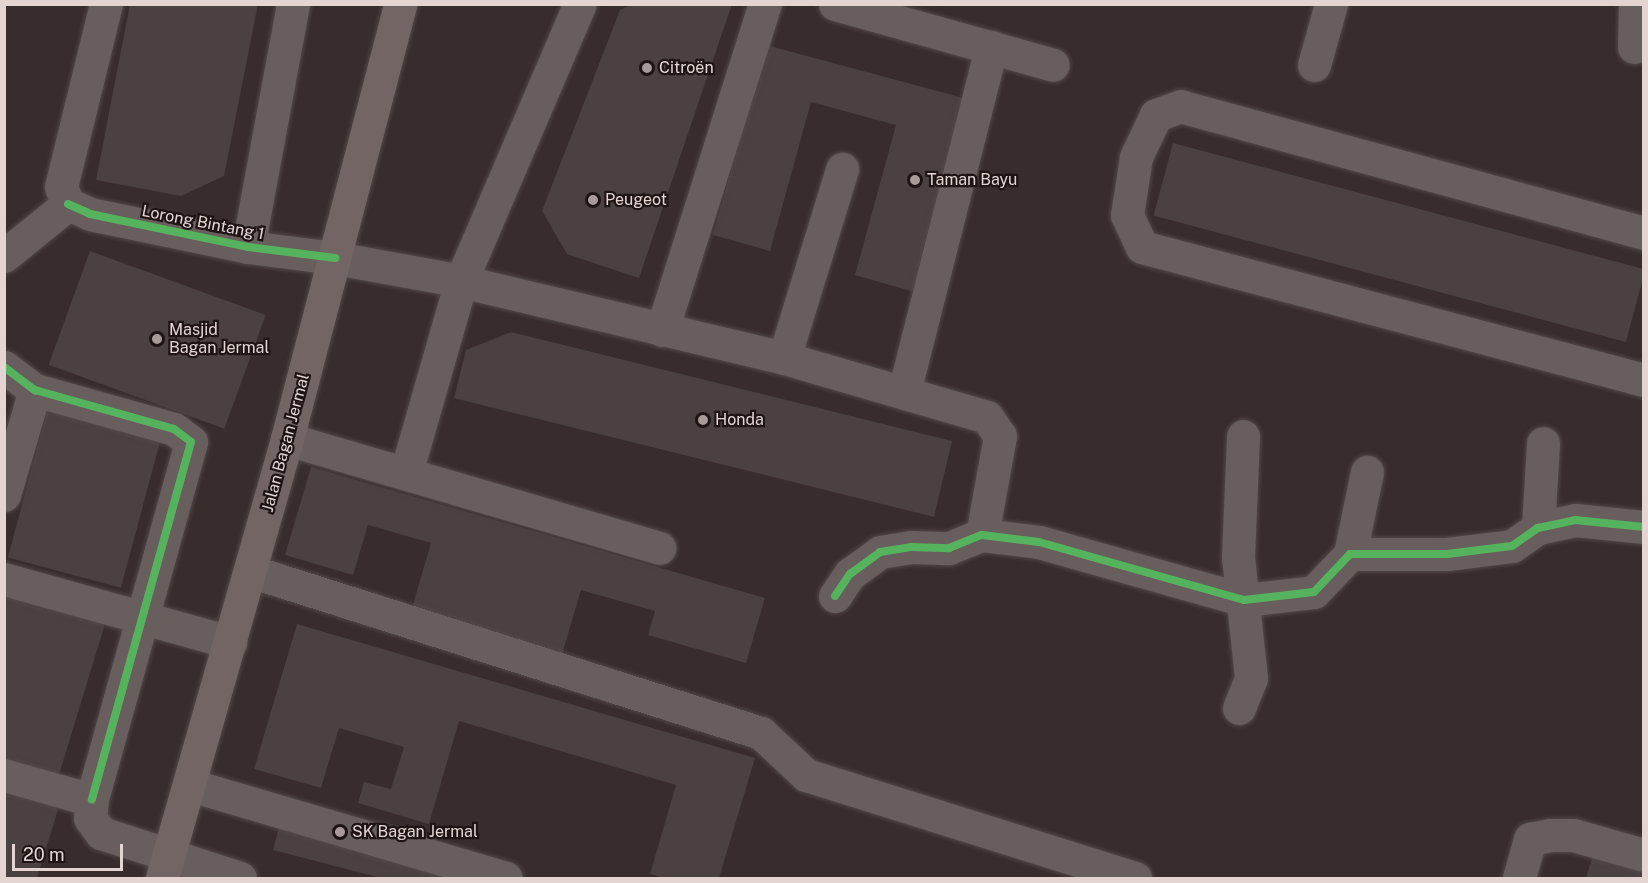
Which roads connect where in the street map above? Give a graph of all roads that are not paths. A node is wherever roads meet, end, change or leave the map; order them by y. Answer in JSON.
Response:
{"nodes":[{"id":1,"x":106,"y":4,"type":"edge"},
{"id":2,"x":293,"y":4,"type":"edge"},
{"id":3,"x":400,"y":4,"type":"edge"},
{"id":4,"x":579,"y":4,"type":"edge"},
{"id":5,"x":765,"y":4,"type":"edge"},
{"id":6,"x":835,"y":4,"type":"edge"},
{"id":7,"x":1330,"y":4,"type":"edge"},
{"id":8,"x":1635,"y":4,"type":"edge"},
{"id":9,"x":991,"y":47,"type":"junction"},
{"id":10,"x":1634,"y":47,"type":"dead end"},
{"id":11,"x":1053,"y":65,"type":"dead end"},
{"id":12,"x":1314,"y":65,"type":"dead end"},
{"id":13,"x":842,"y":169,"type":"dead end"},
{"id":14,"x":68,"y":204,"type":"junction"},
{"id":15,"x":1644,"y":233,"type":"edge"},
{"id":16,"x":248,"y":247,"type":"junction"},
{"id":17,"x":4,"y":256,"type":"edge"},
{"id":18,"x":335,"y":258,"type":"junction"},
{"id":19,"x":461,"y":281,"type":"junction"},
{"id":20,"x":662,"y":330,"type":"junction"},
{"id":21,"x":784,"y":358,"type":"junction"},
{"id":22,"x":4,"y":367,"type":"edge"},
{"id":23,"x":1644,"y":381,"type":"edge"},
{"id":24,"x":35,"y":390,"type":"junction"},
{"id":25,"x":904,"y":392,"type":"junction"},
{"id":26,"x":1243,"y":436,"type":"dead end"},
{"id":27,"x":287,"y":439,"type":"junction"},
{"id":28,"x":1543,"y":443,"type":"dead end"},
{"id":29,"x":1367,"y":472,"type":"dead end"},
{"id":30,"x":406,"y":473,"type":"junction"},
{"id":31,"x":4,"y":495,"type":"edge"},
{"id":32,"x":1644,"y":527,"type":"edge"},
{"id":33,"x":1538,"y":528,"type":"junction"},
{"id":34,"x":982,"y":535,"type":"junction"},
{"id":35,"x":659,"y":548,"type":"dead end"},
{"id":36,"x":1350,"y":554,"type":"junction"},
{"id":37,"x":250,"y":571,"type":"junction"},
{"id":38,"x":4,"y":579,"type":"edge"},
{"id":39,"x":834,"y":596,"type":"dead end"},
{"id":40,"x":1244,"y":600,"type":"junction"},
{"id":41,"x":146,"y":617,"type":"junction"},
{"id":42,"x":230,"y":642,"type":"junction"},
{"id":43,"x":1239,"y":708,"type":"dead end"},
{"id":44,"x":4,"y":776,"type":"edge"},
{"id":45,"x":190,"y":785,"type":"junction"},
{"id":46,"x":92,"y":800,"type":"junction"},
{"id":47,"x":1644,"y":855,"type":"edge"},
{"id":48,"x":165,"y":868,"type":"edge"},
{"id":49,"x":240,"y":879,"type":"edge"},
{"id":50,"x":506,"y":879,"type":"edge"},
{"id":51,"x":1135,"y":879,"type":"edge"},
{"id":52,"x":1519,"y":879,"type":"edge"}],
"edges":[{"from":1,"to":14,"type":"street"},
{"from":2,"to":16,"type":"street"},
{"from":3,"to":18,"type":"main road","name":"Jalan Bagan Jermal"},
{"from":4,"to":19,"type":"street"},
{"from":5,"to":20,"type":"street"},
{"from":6,"to":9,"type":"street"},
{"from":7,"to":12,"type":"street"},
{"from":8,"to":10,"type":"street"},
{"from":9,"to":11,"type":"street"},
{"from":9,"to":25,"type":"street"},
{"from":13,"to":21,"type":"street"},
{"from":14,"to":16,"type":"street","name":"Lorong Bintang 1"},
{"from":14,"to":17,"type":"street"},
{"from":15,"to":23,"type":"street"},
{"from":16,"to":18,"type":"street","name":"Lorong Bintang 1"},
{"from":18,"to":19,"type":"street","name":"Lorong Bintang 1"},
{"from":18,"to":27,"type":"main road","name":"Jalan Bagan Jermal"},
{"from":19,"to":20,"type":"street","name":"Lorong Bintang 1"},
{"from":19,"to":30,"type":"street"},
{"from":20,"to":21,"type":"street","name":"Lorong Bintang 1"},
{"from":21,"to":25,"type":"street","name":"Lorong Bintang 1"},
{"from":22,"to":24,"type":"street"},
{"from":24,"to":31,"type":"street"},
{"from":24,"to":41,"type":"street"},
{"from":25,"to":34,"type":"street","name":"Lorong Bintang 1"},
{"from":26,"to":40,"type":"street"},
{"from":27,"to":30,"type":"street"},
{"from":27,"to":37,"type":"main road","name":"Jalan Bagan Jermal"},
{"from":28,"to":33,"type":"street"},
{"from":29,"to":36,"type":"street"},
{"from":30,"to":35,"type":"street"},
{"from":32,"to":33,"type":"street"},
{"from":33,"to":36,"type":"street"},
{"from":34,"to":39,"type":"street"},
{"from":34,"to":40,"type":"street"},
{"from":36,"to":40,"type":"street"},
{"from":37,"to":42,"type":"main road","name":"Jalan Bagan Jermal"},
{"from":37,"to":51,"type":"street"},
{"from":38,"to":41,"type":"street"},
{"from":40,"to":43,"type":"street"},
{"from":41,"to":42,"type":"street"},
{"from":41,"to":46,"type":"street"},
{"from":42,"to":45,"type":"main road","name":"Jalan Bagan Jermal"},
{"from":44,"to":46,"type":"street"},
{"from":45,"to":48,"type":"main road","name":"Jalan Bagan Jermal"},
{"from":45,"to":50,"type":"street"},
{"from":46,"to":48,"type":"street"},
{"from":47,"to":52,"type":"street"},
{"from":48,"to":49,"type":"street"}]}
